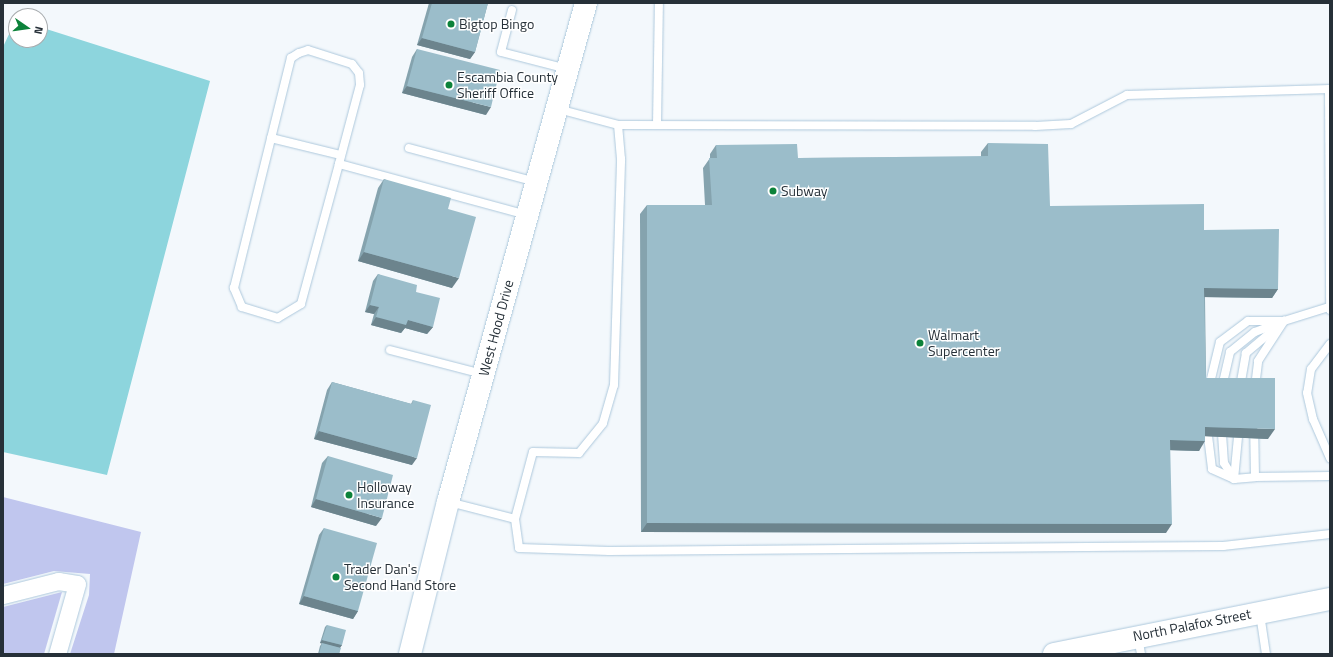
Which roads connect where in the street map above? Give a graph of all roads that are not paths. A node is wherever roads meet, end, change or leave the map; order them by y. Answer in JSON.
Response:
{"nodes":[{"id":1,"x":659,"y":3,"type":"edge"},
{"id":2,"x":583,"y":4,"type":"edge"},
{"id":3,"x":512,"y":10,"type":"dead end"},
{"id":4,"x":568,"y":69,"type":"junction"},
{"id":5,"x":1330,"y":89,"type":"edge"},
{"id":6,"x":557,"y":108,"type":"junction"},
{"id":7,"x":618,"y":125,"type":"junction"},
{"id":8,"x":657,"y":125,"type":"junction"},
{"id":9,"x":272,"y":138,"type":"junction"},
{"id":10,"x":409,"y":148,"type":"dead end"},
{"id":11,"x":341,"y":155,"type":"junction"},
{"id":12,"x":338,"y":164,"type":"junction"},
{"id":13,"x":536,"y":182,"type":"junction"},
{"id":14,"x":527,"y":215,"type":"junction"},
{"id":15,"x":1330,"y":308,"type":"edge"},
{"id":16,"x":1284,"y":321,"type":"junction"},
{"id":17,"x":1330,"y":344,"type":"edge"},
{"id":18,"x":390,"y":350,"type":"dead end"},
{"id":19,"x":484,"y":374,"type":"junction"},
{"id":20,"x":1209,"y":387,"type":"edge"},
{"id":21,"x":1222,"y":387,"type":"edge"},
{"id":22,"x":1240,"y":387,"type":"edge"},
{"id":23,"x":1255,"y":387,"type":"edge"},
{"id":24,"x":1208,"y":436,"type":"edge"},
{"id":25,"x":1222,"y":437,"type":"edge"},
{"id":26,"x":1238,"y":438,"type":"edge"},
{"id":27,"x":1254,"y":438,"type":"edge"},
{"id":28,"x":1330,"y":458,"type":"edge"},
{"id":29,"x":1330,"y":476,"type":"edge"},
{"id":30,"x":1255,"y":477,"type":"junction"},
{"id":31,"x":1234,"y":479,"type":"junction"},
{"id":32,"x":448,"y":502,"type":"junction"},
{"id":33,"x":515,"y":519,"type":"junction"},
{"id":34,"x":1330,"y":534,"type":"edge"},
{"id":35,"x":3,"y":595,"type":"edge"},
{"id":36,"x":1330,"y":598,"type":"edge"},
{"id":37,"x":1260,"y":612,"type":"junction"},
{"id":38,"x":1140,"y":645,"type":"edge"},
{"id":39,"x":57,"y":654,"type":"edge"},
{"id":40,"x":410,"y":654,"type":"edge"},
{"id":41,"x":1054,"y":654,"type":"edge"},
{"id":42,"x":1266,"y":654,"type":"edge"}],
"edges":[{"from":1,"to":8,"type":"lane"},
{"from":2,"to":4,"type":"street","name":"West Hood Drive"},
{"from":3,"to":4,"type":"lane"},
{"from":4,"to":6,"type":"street","name":"West Hood Drive"},
{"from":5,"to":8,"type":"lane"},
{"from":5,"to":15,"type":"lane"},
{"from":6,"to":7,"type":"lane"},
{"from":6,"to":13,"type":"street","name":"West Hood Drive"},
{"from":7,"to":8,"type":"lane"},
{"from":7,"to":33,"type":"lane"},
{"from":9,"to":11,"type":"lane"},
{"from":9,"to":11,"type":"lane"},
{"from":9,"to":12,"type":"lane"},
{"from":10,"to":13,"type":"lane"},
{"from":11,"to":12,"type":"lane"},
{"from":12,"to":14,"type":"lane"},
{"from":13,"to":14,"type":"street","name":"West Hood Drive"},
{"from":14,"to":19,"type":"street","name":"West Hood Drive"},
{"from":15,"to":16,"type":"lane"},
{"from":16,"to":20,"type":"lane"},
{"from":16,"to":21,"type":"lane"},
{"from":16,"to":22,"type":"lane"},
{"from":16,"to":23,"type":"lane"},
{"from":17,"to":28,"type":"lane"},
{"from":18,"to":19,"type":"lane"},
{"from":19,"to":32,"type":"street","name":"West Hood Drive"},
{"from":24,"to":31,"type":"lane"},
{"from":25,"to":31,"type":"lane"},
{"from":26,"to":31,"type":"lane"},
{"from":27,"to":30,"type":"lane"},
{"from":29,"to":30,"type":"lane"},
{"from":30,"to":31,"type":"lane"},
{"from":32,"to":33,"type":"lane"},
{"from":32,"to":40,"type":"street","name":"West Hood Drive"},
{"from":33,"to":34,"type":"lane"},
{"from":35,"to":39,"type":"street"},
{"from":36,"to":37,"type":"street","name":"North Palafox Street"},
{"from":37,"to":38,"type":"street","name":"North Palafox Street"},
{"from":37,"to":42,"type":"lane"},
{"from":38,"to":41,"type":"street","name":"North Palafox Street"}]}
